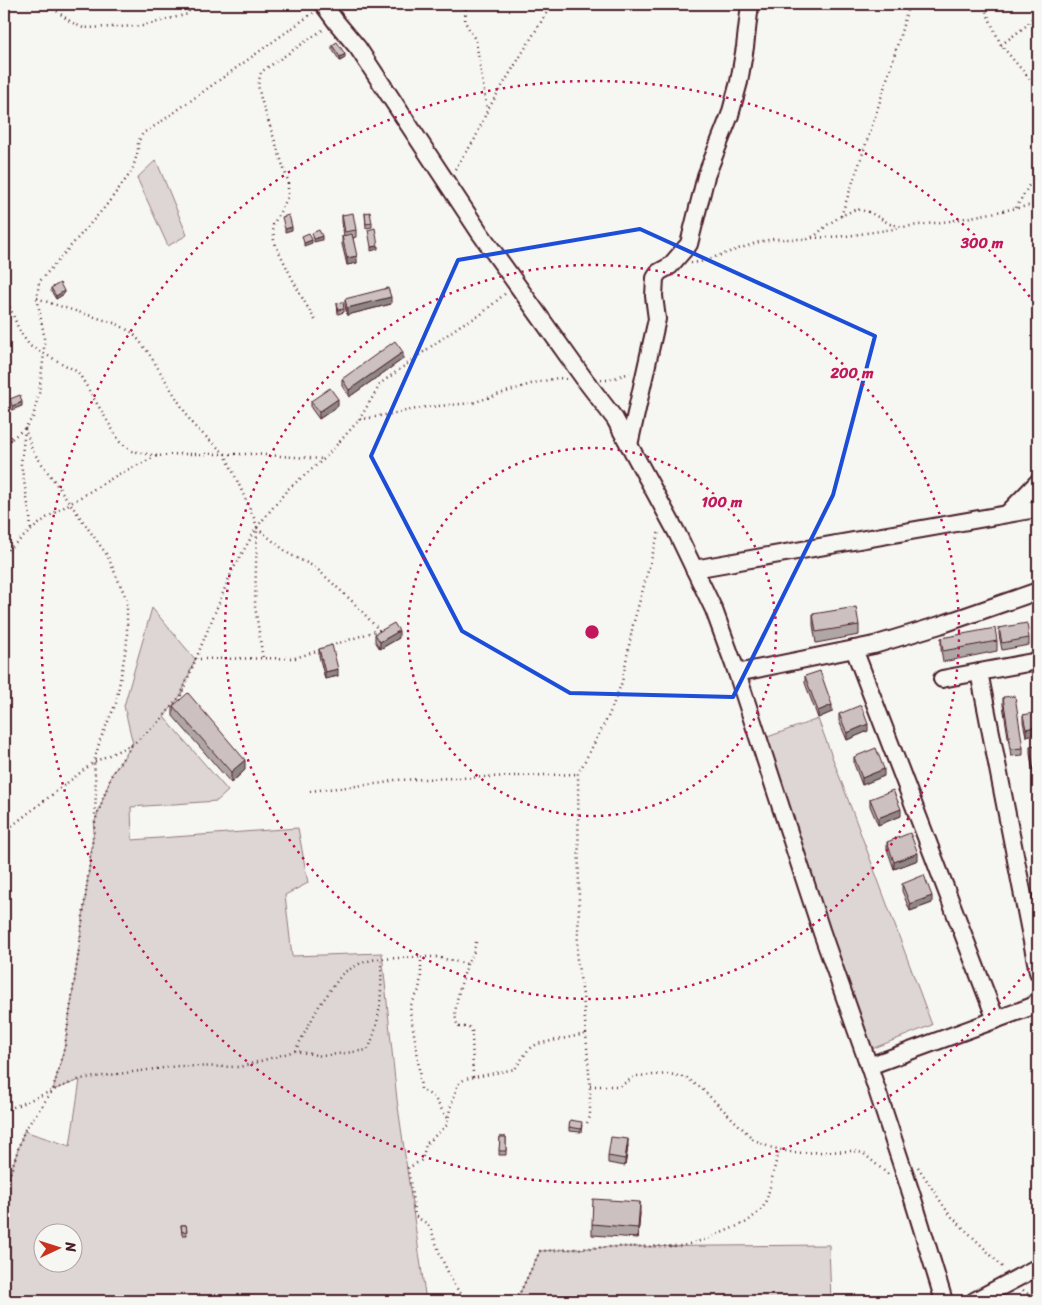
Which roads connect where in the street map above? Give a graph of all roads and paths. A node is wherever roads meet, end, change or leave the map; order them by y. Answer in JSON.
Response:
{"nodes":[{"id":1,"x":18,"y":4,"type":"edge"},
{"id":2,"x":191,"y":4,"type":"edge"},
{"id":3,"x":324,"y":4,"type":"edge"},
{"id":4,"x":466,"y":4,"type":"edge"},
{"id":5,"x":552,"y":4,"type":"edge"},
{"id":6,"x":750,"y":4,"type":"edge"},
{"id":7,"x":907,"y":4,"type":"edge"},
{"id":8,"x":980,"y":4,"type":"edge"},
{"id":9,"x":1038,"y":11,"type":"edge"},
{"id":10,"x":337,"y":23,"type":"junction"},
{"id":11,"x":1001,"y":45,"type":"junction"},
{"id":12,"x":1038,"y":89,"type":"edge"},
{"id":13,"x":487,"y":111,"type":"junction"},
{"id":14,"x":1038,"y":170,"type":"edge"},
{"id":15,"x":450,"y":188,"type":"junction"},
{"id":16,"x":1038,"y":204,"type":"edge"},
{"id":17,"x":1016,"y":208,"type":"junction"},
{"id":18,"x":841,"y":216,"type":"junction"},
{"id":19,"x":903,"y":227,"type":"junction"},
{"id":20,"x":808,"y":238,"type":"junction"},
{"id":21,"x":670,"y":266,"type":"junction"},
{"id":22,"x":517,"y":284,"type":"junction"},
{"id":23,"x":4,"y":293,"type":"edge"},
{"id":24,"x":37,"y":298,"type":"junction"},
{"id":25,"x":315,"y":320,"type":"dead end"},
{"id":26,"x":44,"y":354,"type":"junction"},
{"id":27,"x":646,"y":368,"type":"junction"},
{"id":28,"x":585,"y":380,"type":"junction"},
{"id":29,"x":359,"y":420,"type":"junction"},
{"id":30,"x":25,"y":428,"type":"junction"},
{"id":31,"x":4,"y":445,"type":"edge"},
{"id":32,"x":629,"y":445,"type":"junction"},
{"id":33,"x":225,"y":454,"type":"junction"},
{"id":34,"x":157,"y":456,"type":"junction"},
{"id":35,"x":324,"y":459,"type":"junction"},
{"id":36,"x":1038,"y":482,"type":"edge"},
{"id":37,"x":70,"y":503,"type":"junction"},
{"id":38,"x":664,"y":510,"type":"junction"},
{"id":39,"x":1038,"y":510,"type":"edge"},
{"id":40,"x":1007,"y":514,"type":"junction"},
{"id":41,"x":257,"y":527,"type":"junction"},
{"id":42,"x":31,"y":531,"type":"junction"},
{"id":43,"x":4,"y":553,"type":"edge"},
{"id":44,"x":694,"y":569,"type":"junction"},
{"id":45,"x":1038,"y":592,"type":"edge"},
{"id":46,"x":854,"y":649,"type":"junction"},
{"id":47,"x":264,"y":659,"type":"junction"},
{"id":48,"x":196,"y":660,"type":"junction"},
{"id":49,"x":1038,"y":662,"type":"edge"},
{"id":50,"x":979,"y":672,"type":"junction"},
{"id":51,"x":737,"y":673,"type":"junction"},
{"id":52,"x":942,"y":679,"type":"dead end"},
{"id":53,"x":133,"y":744,"type":"junction"},
{"id":54,"x":94,"y":762,"type":"junction"},
{"id":55,"x":578,"y":774,"type":"junction"},
{"id":56,"x":310,"y":791,"type":"dead end"},
{"id":57,"x":95,"y":821,"type":"junction"},
{"id":58,"x":4,"y":832,"type":"edge"},
{"id":59,"x":477,"y":938,"type":"dead end"},
{"id":60,"x":421,"y":957,"type":"junction"},
{"id":61,"x":380,"y":959,"type":"junction"},
{"id":62,"x":467,"y":964,"type":"junction"},
{"id":63,"x":1038,"y":972,"type":"edge"},
{"id":64,"x":1038,"y":1000,"type":"edge"},
{"id":65,"x":996,"y":1020,"type":"junction"},
{"id":66,"x":586,"y":1034,"type":"junction"},
{"id":67,"x":295,"y":1051,"type":"junction"},
{"id":68,"x":869,"y":1066,"type":"junction"},
{"id":69,"x":474,"y":1077,"type":"junction"},
{"id":70,"x":590,"y":1086,"type":"junction"},
{"id":71,"x":53,"y":1090,"type":"junction"},
{"id":72,"x":4,"y":1111,"type":"edge"},
{"id":73,"x":448,"y":1119,"type":"junction"},
{"id":74,"x":587,"y":1123,"type":"dead end"},
{"id":75,"x":779,"y":1149,"type":"junction"},
{"id":76,"x":914,"y":1162,"type":"dead end"},
{"id":77,"x":891,"y":1177,"type":"dead end"},
{"id":78,"x":4,"y":1207,"type":"edge"},
{"id":79,"x":1038,"y":1267,"type":"edge"},
{"id":80,"x":1014,"y":1280,"type":"junction"},
{"id":81,"x":1038,"y":1296,"type":"edge"},
{"id":82,"x":467,"y":1301,"type":"edge"},
{"id":83,"x":516,"y":1301,"type":"edge"},
{"id":84,"x":944,"y":1301,"type":"edge"},
{"id":85,"x":974,"y":1301,"type":"edge"}],
"edges":[{"from":1,"to":2,"type":"path"},
{"from":3,"to":10,"type":"street"},
{"from":3,"to":24,"type":"path"},
{"from":4,"to":13,"type":"path"},
{"from":5,"to":13,"type":"path"},
{"from":6,"to":21,"type":"street"},
{"from":7,"to":18,"type":"path"},
{"from":8,"to":11,"type":"path"},
{"from":9,"to":11,"type":"path"},
{"from":10,"to":15,"type":"street"},
{"from":10,"to":25,"type":"path"},
{"from":11,"to":12,"type":"path"},
{"from":13,"to":15,"type":"path"},
{"from":14,"to":17,"type":"path"},
{"from":15,"to":22,"type":"street"},
{"from":16,"to":17,"type":"path"},
{"from":17,"to":19,"type":"path"},
{"from":18,"to":19,"type":"path"},
{"from":18,"to":20,"type":"path"},
{"from":19,"to":20,"type":"path"},
{"from":20,"to":21,"type":"path"},
{"from":21,"to":27,"type":"street"},
{"from":22,"to":28,"type":"street"},
{"from":22,"to":29,"type":"path"},
{"from":23,"to":26,"type":"path"},
{"from":24,"to":26,"type":"path"},
{"from":24,"to":33,"type":"path"},
{"from":26,"to":30,"type":"path"},
{"from":26,"to":34,"type":"path"},
{"from":27,"to":28,"type":"path"},
{"from":27,"to":32,"type":"street"},
{"from":28,"to":29,"type":"path"},
{"from":28,"to":32,"type":"street"},
{"from":29,"to":35,"type":"path"},
{"from":30,"to":31,"type":"path"},
{"from":30,"to":37,"type":"path"},
{"from":30,"to":42,"type":"path"},
{"from":32,"to":38,"type":"street"},
{"from":33,"to":34,"type":"path"},
{"from":33,"to":35,"type":"path"},
{"from":33,"to":41,"type":"path"},
{"from":34,"to":37,"type":"path"},
{"from":35,"to":41,"type":"path"},
{"from":36,"to":40,"type":"street"},
{"from":37,"to":42,"type":"path"},
{"from":37,"to":54,"type":"path"},
{"from":38,"to":44,"type":"street"},
{"from":38,"to":55,"type":"path"},
{"from":39,"to":40,"type":"street"},
{"from":40,"to":44,"type":"street"},
{"from":41,"to":47,"type":"path"},
{"from":41,"to":47,"type":"path"},
{"from":41,"to":48,"type":"path"},
{"from":42,"to":43,"type":"path"},
{"from":44,"to":51,"type":"street"},
{"from":45,"to":46,"type":"street"},
{"from":46,"to":51,"type":"street"},
{"from":46,"to":65,"type":"street"},
{"from":47,"to":48,"type":"path"},
{"from":48,"to":53,"type":"path"},
{"from":49,"to":50,"type":"street"},
{"from":50,"to":52,"type":"street"},
{"from":50,"to":63,"type":"street"},
{"from":51,"to":68,"type":"street"},
{"from":53,"to":54,"type":"path"},
{"from":53,"to":57,"type":"path"},
{"from":54,"to":57,"type":"path"},
{"from":54,"to":58,"type":"path"},
{"from":55,"to":56,"type":"path"},
{"from":55,"to":66,"type":"path"},
{"from":57,"to":71,"type":"path"},
{"from":59,"to":62,"type":"path"},
{"from":60,"to":61,"type":"path"},
{"from":60,"to":62,"type":"path"},
{"from":60,"to":73,"type":"path"},
{"from":61,"to":67,"type":"path"},
{"from":61,"to":67,"type":"path"},
{"from":62,"to":69,"type":"path"},
{"from":64,"to":65,"type":"street"},
{"from":65,"to":68,"type":"street"},
{"from":66,"to":69,"type":"path"},
{"from":66,"to":70,"type":"path"},
{"from":67,"to":71,"type":"path"},
{"from":68,"to":84,"type":"street"},
{"from":69,"to":73,"type":"path"},
{"from":70,"to":74,"type":"path"},
{"from":70,"to":75,"type":"path"},
{"from":71,"to":72,"type":"path"},
{"from":71,"to":78,"type":"path"},
{"from":73,"to":82,"type":"path"},
{"from":75,"to":77,"type":"path"},
{"from":75,"to":83,"type":"path"},
{"from":76,"to":80,"type":"path"},
{"from":79,"to":80,"type":"street"},
{"from":80,"to":81,"type":"path"},
{"from":80,"to":85,"type":"street"}]}
